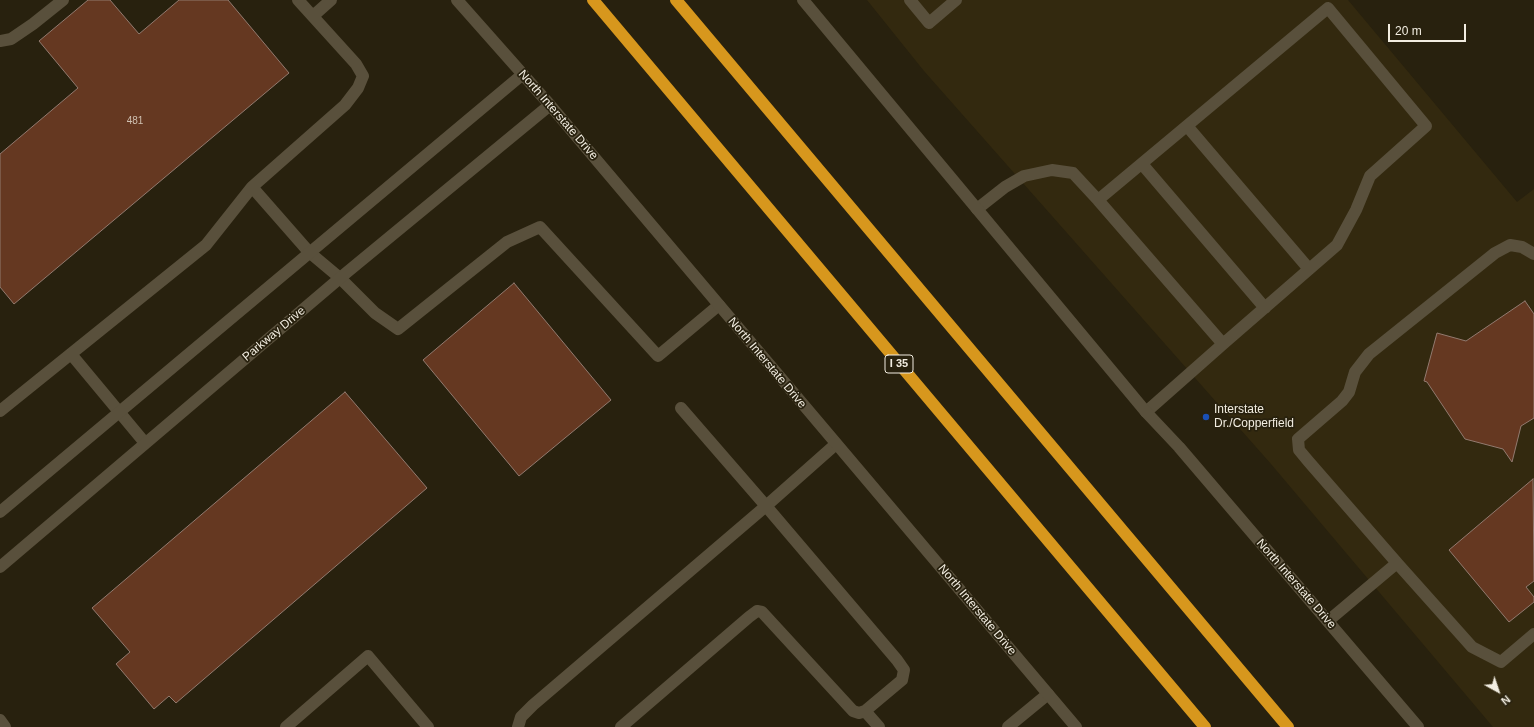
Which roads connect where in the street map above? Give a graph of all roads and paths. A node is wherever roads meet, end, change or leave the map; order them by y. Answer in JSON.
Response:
{"nodes":[{"id":1,"x":63,"y":0,"type":"edge"},
{"id":2,"x":298,"y":0,"type":"edge"},
{"id":3,"x":331,"y":0,"type":"edge"},
{"id":4,"x":457,"y":0,"type":"edge"},
{"id":5,"x":593,"y":0,"type":"edge"},
{"id":6,"x":676,"y":0,"type":"edge"},
{"id":7,"x":802,"y":0,"type":"edge"},
{"id":8,"x":910,"y":0,"type":"edge"},
{"id":9,"x":956,"y":0,"type":"edge"},
{"id":10,"x":313,"y":16,"type":"junction"},
{"id":11,"x":0,"y":41,"type":"edge"},
{"id":12,"x":523,"y":74,"type":"junction"},
{"id":13,"x":550,"y":106,"type":"junction"},
{"id":14,"x":1186,"y":126,"type":"junction"},
{"id":15,"x":1142,"y":164,"type":"junction"},
{"id":16,"x":252,"y":187,"type":"junction"},
{"id":17,"x":1098,"y":200,"type":"junction"},
{"id":18,"x":977,"y":209,"type":"junction"},
{"id":19,"x":309,"y":252,"type":"junction"},
{"id":20,"x":1534,"y":254,"type":"edge"},
{"id":21,"x":1309,"y":269,"type":"junction"},
{"id":22,"x":340,"y":278,"type":"junction"},
{"id":23,"x":719,"y":305,"type":"junction"},
{"id":24,"x":1265,"y":308,"type":"junction"},
{"id":25,"x":1222,"y":344,"type":"junction"},
{"id":26,"x":71,"y":354,"type":"junction"},
{"id":27,"x":681,"y":408,"type":"dead end"},
{"id":28,"x":0,"y":411,"type":"edge"},
{"id":29,"x":118,"y":412,"type":"junction"},
{"id":30,"x":1146,"y":412,"type":"junction"},
{"id":31,"x":145,"y":443,"type":"junction"},
{"id":32,"x":836,"y":444,"type":"junction"},
{"id":33,"x":766,"y":506,"type":"junction"},
{"id":34,"x":0,"y":512,"type":"edge"},
{"id":35,"x":1397,"y":562,"type":"junction"},
{"id":36,"x":0,"y":567,"type":"edge"},
{"id":37,"x":1328,"y":621,"type":"junction"},
{"id":38,"x":1534,"y":634,"type":"edge"},
{"id":39,"x":1048,"y":694,"type":"junction"},
{"id":40,"x":865,"y":711,"type":"junction"},
{"id":41,"x":0,"y":720,"type":"edge"},
{"id":42,"x":6,"y":727,"type":"edge"},
{"id":43,"x":286,"y":727,"type":"edge"},
{"id":44,"x":428,"y":727,"type":"edge"},
{"id":45,"x":518,"y":727,"type":"edge"},
{"id":46,"x":621,"y":727,"type":"edge"},
{"id":47,"x":879,"y":727,"type":"edge"},
{"id":48,"x":1008,"y":727,"type":"edge"},
{"id":49,"x":1076,"y":727,"type":"edge"},
{"id":50,"x":1205,"y":727,"type":"edge"},
{"id":51,"x":1288,"y":727,"type":"edge"},
{"id":52,"x":1418,"y":727,"type":"edge"}],
"edges":[{"from":1,"to":11,"type":"main road"},
{"from":2,"to":10,"type":"main road"},
{"from":3,"to":10,"type":"main road"},
{"from":4,"to":12,"type":"main road","name":"North Interstate Drive"},
{"from":5,"to":50,"type":"highway","number":"I 35"},
{"from":6,"to":51,"type":"highway"},
{"from":7,"to":18,"type":"main road","name":"North Interstate Drive"},
{"from":8,"to":9,"type":"main road"},
{"from":10,"to":16,"type":"main road"},
{"from":12,"to":13,"type":"main road","name":"North Interstate Drive"},
{"from":12,"to":19,"type":"main road"},
{"from":13,"to":22,"type":"main road","name":"Parkway Drive"},
{"from":13,"to":23,"type":"main road","name":"North Interstate Drive"},
{"from":14,"to":15,"type":"main road"},
{"from":14,"to":21,"type":"main road"},
{"from":14,"to":21,"type":"main road"},
{"from":15,"to":17,"type":"main road"},
{"from":15,"to":24,"type":"main road"},
{"from":16,"to":19,"type":"main road"},
{"from":16,"to":26,"type":"main road"},
{"from":17,"to":18,"type":"main road"},
{"from":17,"to":25,"type":"main road"},
{"from":18,"to":30,"type":"main road","name":"North Interstate Drive"},
{"from":19,"to":22,"type":"main road"},
{"from":19,"to":29,"type":"main road"},
{"from":20,"to":35,"type":"main road"},
{"from":21,"to":24,"type":"main road"},
{"from":22,"to":23,"type":"main road"},
{"from":22,"to":31,"type":"main road","name":"Parkway Drive"},
{"from":23,"to":32,"type":"main road","name":"North Interstate Drive"},
{"from":24,"to":25,"type":"main road"},
{"from":25,"to":30,"type":"main road"},
{"from":26,"to":28,"type":"main road"},
{"from":26,"to":29,"type":"main road"},
{"from":27,"to":33,"type":"main road"},
{"from":29,"to":31,"type":"main road"},
{"from":29,"to":34,"type":"main road"},
{"from":30,"to":37,"type":"main road","name":"North Interstate Drive"},
{"from":31,"to":36,"type":"main road","name":"Parkway Drive"},
{"from":32,"to":33,"type":"main road"},
{"from":32,"to":39,"type":"main road","name":"North Interstate Drive"},
{"from":33,"to":40,"type":"main road"},
{"from":33,"to":45,"type":"main road"},
{"from":35,"to":37,"type":"main road"},
{"from":35,"to":38,"type":"main road"},
{"from":37,"to":52,"type":"main road","name":"North Interstate Drive"},
{"from":39,"to":48,"type":"main road"},
{"from":39,"to":49,"type":"main road","name":"North Interstate Drive"},
{"from":40,"to":46,"type":"main road"},
{"from":40,"to":47,"type":"main road"},
{"from":41,"to":42,"type":"main road"},
{"from":43,"to":44,"type":"main road"}]}
